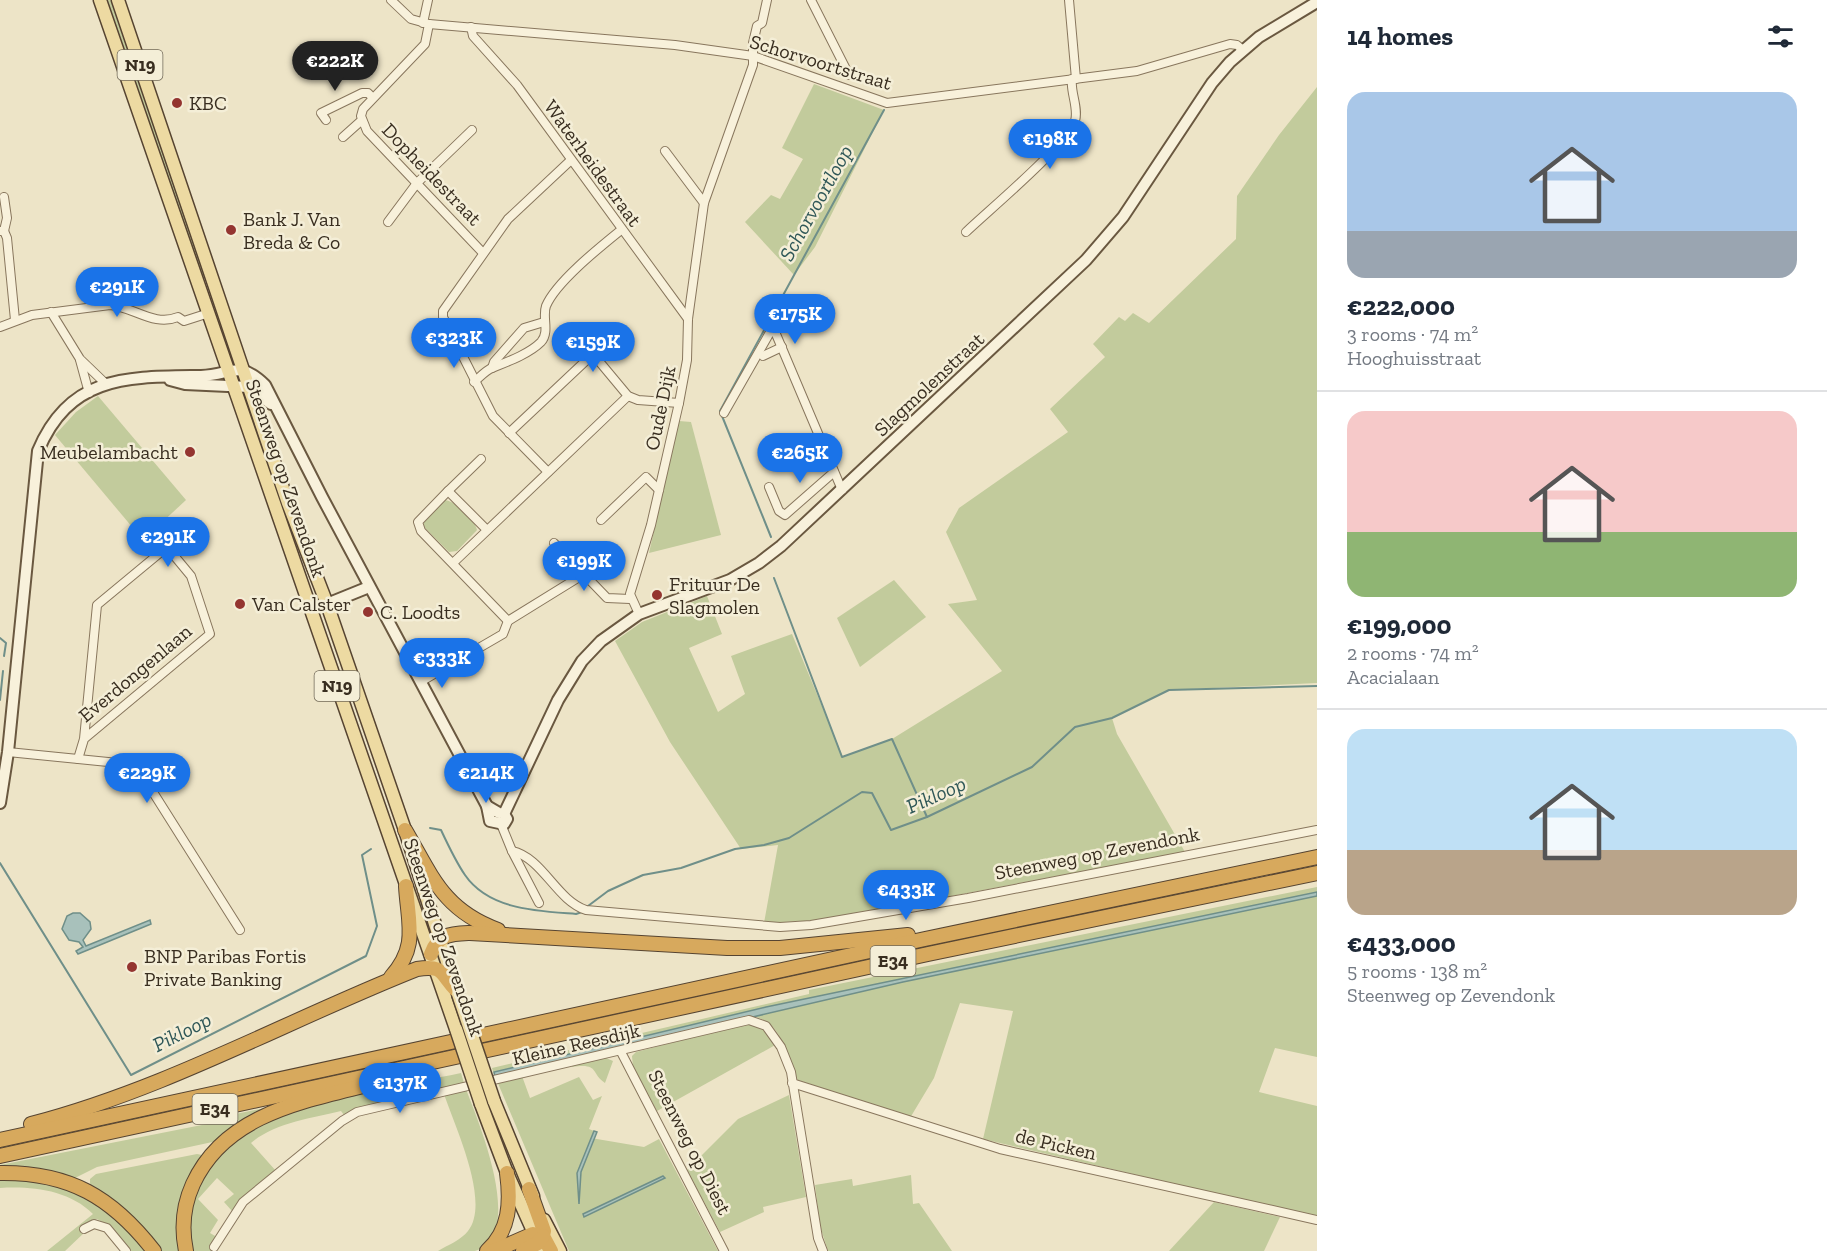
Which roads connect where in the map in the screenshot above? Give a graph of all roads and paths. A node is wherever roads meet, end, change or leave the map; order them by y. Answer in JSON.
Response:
{"nodes":[{"id":1,"x":100,"y":0,"type":"edge"},
{"id":2,"x":118,"y":0,"type":"edge"},
{"id":3,"x":391,"y":0,"type":"edge"},
{"id":4,"x":428,"y":0,"type":"edge"},
{"id":5,"x":767,"y":0,"type":"edge"},
{"id":6,"x":811,"y":0,"type":"edge"},
{"id":7,"x":1069,"y":0,"type":"edge"},
{"id":8,"x":1317,"y":2,"type":"edge"},
{"id":9,"x":426,"y":23,"type":"junction"},
{"id":10,"x":471,"y":27,"type":"junction"},
{"id":11,"x":1244,"y":50,"type":"junction"},
{"id":12,"x":753,"y":56,"type":"junction"},
{"id":13,"x":849,"y":75,"type":"dead end"},
{"id":14,"x":1074,"y":79,"type":"junction"},
{"id":15,"x":372,"y":97,"type":"junction"},
{"id":16,"x":361,"y":118,"type":"junction"},
{"id":17,"x":326,"y":120,"type":"dead end"},
{"id":18,"x":472,"y":130,"type":"dead end"},
{"id":19,"x":342,"y":137,"type":"dead end"},
{"id":20,"x":665,"y":151,"type":"dead end"},
{"id":21,"x":571,"y":160,"type":"junction"},
{"id":22,"x":417,"y":183,"type":"junction"},
{"id":23,"x":4,"y":197,"type":"dead end"},
{"id":24,"x":704,"y":203,"type":"junction"},
{"id":25,"x":388,"y":222,"type":"dead end"},
{"id":26,"x":621,"y":230,"type":"junction"},
{"id":27,"x":2,"y":231,"type":"edge"},
{"id":28,"x":966,"y":232,"type":"dead end"},
{"id":29,"x":483,"y":252,"type":"junction"},
{"id":30,"x":51,"y":312,"type":"junction"},
{"id":31,"x":209,"y":312,"type":"junction"},
{"id":32,"x":688,"y":319,"type":"junction"},
{"id":33,"x":15,"y":320,"type":"junction"},
{"id":34,"x":544,"y":322,"type":"junction"},
{"id":35,"x":0,"y":327,"type":"edge"},
{"id":36,"x":782,"y":347,"type":"junction"},
{"id":37,"x":763,"y":356,"type":"dead end"},
{"id":38,"x":80,"y":359,"type":"junction"},
{"id":39,"x":492,"y":368,"type":"junction"},
{"id":40,"x":243,"y":370,"type":"junction"},
{"id":41,"x":228,"y":371,"type":"junction"},
{"id":42,"x":155,"y":376,"type":"junction"},
{"id":43,"x":474,"y":382,"type":"junction"},
{"id":44,"x":106,"y":384,"type":"junction"},
{"id":45,"x":234,"y":387,"type":"junction"},
{"id":46,"x":249,"y":387,"type":"junction"},
{"id":47,"x":89,"y":393,"type":"junction"},
{"id":48,"x":628,"y":396,"type":"junction"},
{"id":49,"x":679,"y":403,"type":"junction"},
{"id":50,"x":276,"y":408,"type":"junction"},
{"id":51,"x":724,"y":413,"type":"dead end"},
{"id":52,"x":508,"y":433,"type":"junction"},
{"id":53,"x":481,"y":459,"type":"dead end"},
{"id":54,"x":548,"y":472,"type":"junction"},
{"id":55,"x":834,"y":472,"type":"junction"},
{"id":56,"x":769,"y":487,"type":"dead end"},
{"id":57,"x":659,"y":490,"type":"junction"},
{"id":58,"x":842,"y":490,"type":"junction"},
{"id":59,"x":448,"y":491,"type":"junction"},
{"id":60,"x":601,"y":520,"type":"dead end"},
{"id":61,"x":487,"y":530,"type":"junction"},
{"id":62,"x":554,"y":543,"type":"dead end"},
{"id":63,"x":453,"y":563,"type":"junction"},
{"id":64,"x":584,"y":574,"type":"junction"},
{"id":65,"x":369,"y":587,"type":"junction"},
{"id":66,"x":630,"y":599,"type":"junction"},
{"id":67,"x":327,"y":604,"type":"junction"},
{"id":68,"x":639,"y":614,"type":"junction"},
{"id":69,"x":508,"y":621,"type":"junction"},
{"id":70,"x":422,"y":681,"type":"junction"},
{"id":71,"x":84,"y":739,"type":"junction"},
{"id":72,"x":8,"y":752,"type":"junction"},
{"id":73,"x":78,"y":759,"type":"junction"},
{"id":74,"x":0,"y":803,"type":"edge"},
{"id":75,"x":500,"y":819,"type":"junction"},
{"id":76,"x":405,"y":830,"type":"junction"},
{"id":77,"x":1317,"y":830,"type":"edge"},
{"id":78,"x":512,"y":851,"type":"junction"},
{"id":79,"x":1317,"y":857,"type":"edge"},
{"id":80,"x":1317,"y":873,"type":"edge"},
{"id":81,"x":406,"y":886,"type":"junction"},
{"id":82,"x":540,"y":903,"type":"dead end"},
{"id":83,"x":240,"y":930,"type":"dead end"},
{"id":84,"x":511,"y":935,"type":"junction"},
{"id":85,"x":439,"y":938,"type":"junction"},
{"id":86,"x":925,"y":939,"type":"junction"},
{"id":87,"x":433,"y":961,"type":"junction"},
{"id":88,"x":388,"y":980,"type":"junction"},
{"id":89,"x":453,"y":993,"type":"junction"},
{"id":90,"x":621,"y":1052,"type":"junction"},
{"id":91,"x":429,"y":1062,"type":"junction"},
{"id":92,"x":792,"y":1083,"type":"junction"},
{"id":93,"x":488,"y":1103,"type":"junction"},
{"id":94,"x":0,"y":1132,"type":"edge"},
{"id":95,"x":0,"y":1140,"type":"edge"},
{"id":96,"x":0,"y":1156,"type":"edge"},
{"id":97,"x":0,"y":1173,"type":"edge"},
{"id":98,"x":507,"y":1173,"type":"junction"},
{"id":99,"x":529,"y":1189,"type":"junction"},
{"id":100,"x":1317,"y":1220,"type":"edge"},
{"id":101,"x":84,"y":1229,"type":"dead end"},
{"id":102,"x":539,"y":1241,"type":"edge"},
{"id":103,"x":214,"y":1247,"type":"dead end"},
{"id":104,"x":126,"y":1251,"type":"edge"},
{"id":105,"x":154,"y":1251,"type":"edge"},
{"id":106,"x":186,"y":1251,"type":"edge"},
{"id":107,"x":487,"y":1251,"type":"edge"},
{"id":108,"x":494,"y":1251,"type":"edge"},
{"id":109,"x":523,"y":1251,"type":"edge"},
{"id":110,"x":551,"y":1251,"type":"edge"},
{"id":111,"x":560,"y":1251,"type":"edge"},
{"id":112,"x":724,"y":1251,"type":"edge"},
{"id":113,"x":823,"y":1251,"type":"edge"}],
"edges":[{"from":1,"to":31,"type":"main road","name":"Steenweg op Zevendonk","number":"N19"},
{"from":2,"to":40,"type":"main road","name":"Steenweg op Zevendonk","number":"N19"},
{"from":3,"to":9,"type":"street","name":"Schorvoortstraat"},
{"from":4,"to":9,"type":"street"},
{"from":5,"to":12,"type":"street","name":"Oude Dijk"},
{"from":6,"to":13,"type":"street"},
{"from":7,"to":14,"type":"street"},
{"from":8,"to":11,"type":"street","name":"Slagmolenstraat"},
{"from":9,"to":10,"type":"street","name":"Schorvoortstraat"},
{"from":9,"to":15,"type":"street"},
{"from":10,"to":12,"type":"street","name":"Schorvoortstraat"},
{"from":10,"to":21,"type":"street","name":"Waterheidestraat"},
{"from":11,"to":14,"type":"street","name":"Schorvoortstraat"},
{"from":11,"to":58,"type":"street","name":"Slagmolenstraat"},
{"from":12,"to":14,"type":"street","name":"Schorvoortstraat"},
{"from":12,"to":24,"type":"street","name":"Oude Dijk"},
{"from":14,"to":28,"type":"street"},
{"from":15,"to":16,"type":"street"},
{"from":15,"to":17,"type":"street"},
{"from":16,"to":19,"type":"street"},
{"from":16,"to":22,"type":"street","name":"Dopheidestraat"},
{"from":18,"to":22,"type":"street"},
{"from":20,"to":24,"type":"street"},
{"from":21,"to":26,"type":"street","name":"Waterheidestraat"},
{"from":21,"to":29,"type":"street"},
{"from":22,"to":25,"type":"street"},
{"from":22,"to":29,"type":"street","name":"Dopheidestraat"},
{"from":23,"to":27,"type":"street"},
{"from":24,"to":32,"type":"street","name":"Oude Dijk"},
{"from":26,"to":32,"type":"street","name":"Waterheidestraat"},
{"from":26,"to":34,"type":"street"},
{"from":27,"to":33,"type":"street"},
{"from":29,"to":43,"type":"street"},
{"from":30,"to":31,"type":"street"},
{"from":30,"to":33,"type":"street"},
{"from":30,"to":38,"type":"street"},
{"from":31,"to":41,"type":"main road","name":"Steenweg op Zevendonk","number":"N19"},
{"from":32,"to":49,"type":"street","name":"Oude Dijk"},
{"from":33,"to":35,"type":"street"},
{"from":34,"to":39,"type":"street"},
{"from":34,"to":39,"type":"street"},
{"from":36,"to":37,"type":"street"},
{"from":36,"to":51,"type":"street"},
{"from":36,"to":55,"type":"street"},
{"from":38,"to":44,"type":"street"},
{"from":38,"to":47,"type":"street"},
{"from":39,"to":43,"type":"street"},
{"from":40,"to":41,"type":"street"},
{"from":40,"to":46,"type":"main road","name":"Steenweg op Zevendonk","number":"N19"},
{"from":40,"to":50,"type":"street","name":"Steenweg op Zevendonk"},
{"from":41,"to":42,"type":"street"},
{"from":41,"to":45,"type":"main road","name":"Steenweg op Zevendonk","number":"N19"},
{"from":42,"to":44,"type":"street"},
{"from":42,"to":45,"type":"street"},
{"from":43,"to":52,"type":"street"},
{"from":44,"to":47,"type":"street"},
{"from":45,"to":46,"type":"street"},
{"from":45,"to":81,"type":"main road","name":"Steenweg op Zevendonk","number":"N19"},
{"from":46,"to":50,"type":"street","name":"Steenweg op Zevendonk"},
{"from":46,"to":67,"type":"main road","name":"Steenweg op Zevendonk","number":"N19"},
{"from":47,"to":72,"type":"street"},
{"from":48,"to":49,"type":"street"},
{"from":48,"to":52,"type":"street"},
{"from":48,"to":54,"type":"street"},
{"from":49,"to":57,"type":"street","name":"Oude Dijk"},
{"from":50,"to":65,"type":"street","name":"Steenweg op Zevendonk"},
{"from":52,"to":54,"type":"street"},
{"from":53,"to":59,"type":"street"},
{"from":54,"to":61,"type":"street"},
{"from":55,"to":56,"type":"street"},
{"from":55,"to":58,"type":"street"},
{"from":57,"to":60,"type":"street"},
{"from":57,"to":66,"type":"street","name":"Oude Dijk"},
{"from":58,"to":68,"type":"street","name":"Slagmolenstraat"},
{"from":59,"to":61,"type":"street"},
{"from":59,"to":63,"type":"street"},
{"from":61,"to":63,"type":"street"},
{"from":62,"to":64,"type":"street"},
{"from":63,"to":69,"type":"street"},
{"from":64,"to":66,"type":"street"},
{"from":64,"to":69,"type":"street"},
{"from":65,"to":67,"type":"street"},
{"from":65,"to":70,"type":"street","name":"Steenweg op Zevendonk"},
{"from":66,"to":68,"type":"street"},
{"from":67,"to":76,"type":"main road","name":"Steenweg op Zevendonk","number":"N19"},
{"from":68,"to":75,"type":"street","name":"Slagmolenstraat"},
{"from":69,"to":70,"type":"street"},
{"from":70,"to":75,"type":"street","name":"Steenweg op Zevendonk"},
{"from":71,"to":71,"type":"street","name":"Everdongenlaan"},
{"from":71,"to":73,"type":"street","name":"Everdongenlaan"},
{"from":72,"to":73,"type":"street"},
{"from":72,"to":74,"type":"street"},
{"from":73,"to":83,"type":"street"},
{"from":75,"to":78,"type":"street"},
{"from":76,"to":84,"type":"highway"},
{"from":76,"to":85,"type":"main road","name":"Steenweg op Zevendonk","number":"N19"},
{"from":77,"to":78,"type":"street","name":"Steenweg op Zevendonk"},
{"from":78,"to":82,"type":"street"},
{"from":79,"to":86,"type":"highway","number":"E34"},
{"from":80,"to":91,"type":"highway","number":"E34"},
{"from":81,"to":87,"type":"main road","name":"Steenweg op Zevendonk","number":"N19"},
{"from":81,"to":88,"type":"highway"},
{"from":84,"to":85,"type":"highway"},
{"from":84,"to":86,"type":"highway"},
{"from":85,"to":87,"type":"highway"},
{"from":85,"to":89,"type":"main road","name":"Steenweg op Zevendonk","number":"N19"},
{"from":86,"to":95,"type":"highway","number":"E34"},
{"from":87,"to":88,"type":"highway"},
{"from":87,"to":89,"type":"highway"},
{"from":88,"to":94,"type":"highway"},
{"from":89,"to":93,"type":"main road","name":"Steenweg op Zevendonk","number":"N19","bridge":true},
{"from":90,"to":92,"type":"street","name":"Kleine Reesdijk"},
{"from":90,"to":103,"type":"street","name":"Kleine Reesdijk"},
{"from":90,"to":112,"type":"street","name":"Steenweg op Diest"},
{"from":91,"to":96,"type":"highway","number":"E34"},
{"from":91,"to":106,"type":"highway"},
{"from":92,"to":100,"type":"street","name":"de Picken"},
{"from":92,"to":113,"type":"street","name":"Kleine Reesdijk"},
{"from":93,"to":98,"type":"main road","number":"N19"},
{"from":93,"to":99,"type":"main road","number":"N19"},
{"from":97,"to":105,"type":"highway"},
{"from":98,"to":102,"type":"main road","number":"N19"},
{"from":98,"to":107,"type":"highway"},
{"from":99,"to":102,"type":"highway"},
{"from":99,"to":111,"type":"main road","number":"N19"},
{"from":101,"to":104,"type":"street"},
{"from":102,"to":108,"type":"highway"},
{"from":102,"to":109,"type":"highway"},
{"from":102,"to":110,"type":"highway"}]}
